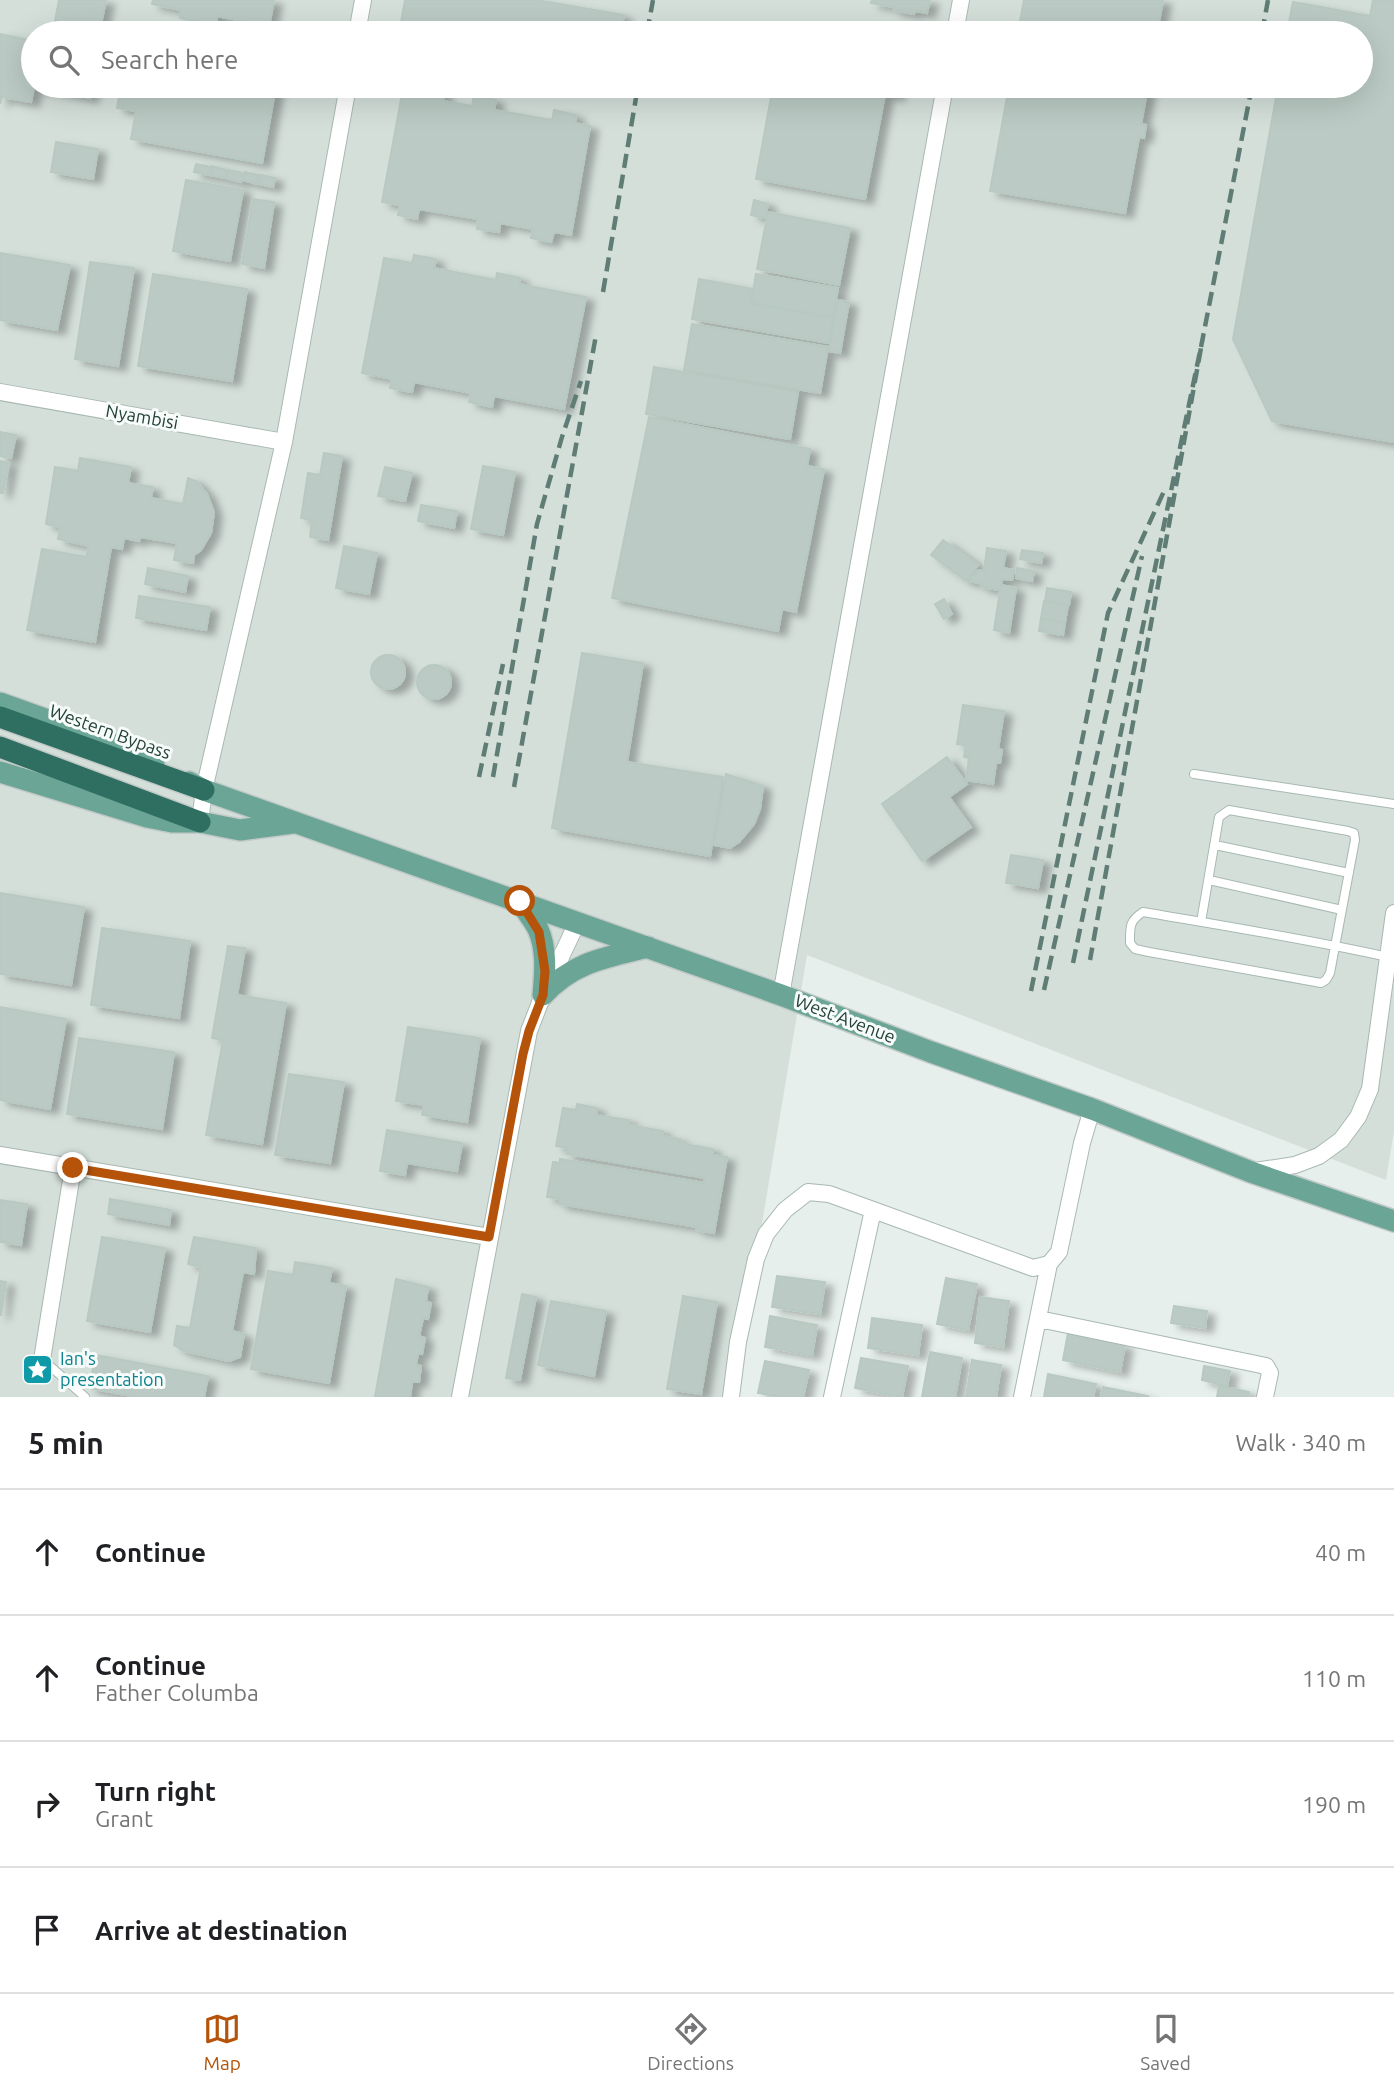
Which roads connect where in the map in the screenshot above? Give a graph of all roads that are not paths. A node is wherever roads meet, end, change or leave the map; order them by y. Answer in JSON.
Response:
{"nodes":[{"id":1,"x":363,"y":0,"type":"edge"},
{"id":2,"x":961,"y":0,"type":"edge"},
{"id":3,"x":359,"y":21,"type":"edge"},
{"id":4,"x":957,"y":21,"type":"edge"},
{"id":5,"x":346,"y":98,"type":"edge"},
{"id":6,"x":944,"y":98,"type":"edge"},
{"id":7,"x":0,"y":392,"type":"edge"},
{"id":8,"x":284,"y":442,"type":"junction"},
{"id":9,"x":0,"y":703,"type":"edge"},
{"id":10,"x":0,"y":717,"type":"edge"},
{"id":11,"x":0,"y":747,"type":"edge"},
{"id":12,"x":0,"y":772,"type":"edge"},
{"id":13,"x":1194,"y":774,"type":"dead end"},
{"id":14,"x":204,"y":790,"type":"junction"},
{"id":15,"x":1394,"y":804,"type":"edge"},
{"id":16,"x":200,"y":822,"type":"junction"},
{"id":17,"x":295,"y":822,"type":"junction"},
{"id":18,"x":1215,"y":845,"type":"junction"},
{"id":19,"x":1349,"y":873,"type":"junction"},
{"id":20,"x":1209,"y":880,"type":"junction"},
{"id":21,"x":520,"y":901,"type":"junction"},
{"id":22,"x":1342,"y":910,"type":"junction"},
{"id":23,"x":1394,"y":913,"type":"edge"},
{"id":24,"x":1201,"y":922,"type":"junction"},
{"id":25,"x":577,"y":923,"type":"junction"},
{"id":26,"x":1335,"y":946,"type":"junction"},
{"id":27,"x":648,"y":947,"type":"junction"},
{"id":28,"x":1388,"y":957,"type":"junction"},
{"id":29,"x":543,"y":995,"type":"junction"},
{"id":30,"x":781,"y":995,"type":"junction"},
{"id":31,"x":1092,"y":1109,"type":"junction"},
{"id":32,"x":0,"y":1154,"type":"edge"},
{"id":33,"x":73,"y":1168,"type":"junction"},
{"id":34,"x":1251,"y":1172,"type":"junction"},
{"id":35,"x":873,"y":1210,"type":"junction"},
{"id":36,"x":1394,"y":1221,"type":"edge"},
{"id":37,"x":489,"y":1237,"type":"junction"},
{"id":38,"x":1049,"y":1264,"type":"junction"},
{"id":39,"x":1039,"y":1319,"type":"junction"},
{"id":40,"x":41,"y":1366,"type":"joint"},
{"id":41,"x":85,"y":1397,"type":"edge"},
{"id":42,"x":460,"y":1397,"type":"edge"},
{"id":43,"x":731,"y":1397,"type":"edge"},
{"id":44,"x":832,"y":1397,"type":"edge"},
{"id":45,"x":1022,"y":1397,"type":"edge"},
{"id":46,"x":1265,"y":1397,"type":"edge"}],
"edges":[{"from":1,"to":3,"type":"street"},
{"from":2,"to":4,"type":"street"},
{"from":5,"to":8,"type":"street"},
{"from":6,"to":30,"type":"street"},
{"from":7,"to":8,"type":"street","name":"Nyambisi"},
{"from":8,"to":14,"type":"street"},
{"from":9,"to":14,"type":"main road","name":"West Avenue"},
{"from":10,"to":14,"type":"highway","name":"Western Bypass"},
{"from":11,"to":16,"type":"highway"},
{"from":12,"to":16,"type":"main road","name":"West Avenue"},
{"from":13,"to":15,"type":"lane"},
{"from":14,"to":16,"type":"street"},
{"from":14,"to":17,"type":"main road","name":"West Avenue"},
{"from":16,"to":17,"type":"main road","name":"West Avenue"},
{"from":17,"to":21,"type":"main road","name":"West Avenue"},
{"from":18,"to":19,"type":"lane"},
{"from":18,"to":19,"type":"lane"},
{"from":18,"to":20,"type":"lane"},
{"from":19,"to":22,"type":"lane"},
{"from":20,"to":22,"type":"lane"},
{"from":20,"to":24,"type":"lane"},
{"from":21,"to":25,"type":"main road","name":"West Avenue"},
{"from":21,"to":29,"type":"main road"},
{"from":22,"to":26,"type":"lane"},
{"from":23,"to":28,"type":"street"},
{"from":24,"to":26,"type":"lane"},
{"from":24,"to":26,"type":"lane"},
{"from":25,"to":27,"type":"main road","name":"West Avenue"},
{"from":25,"to":29,"type":"street"},
{"from":26,"to":28,"type":"lane"},
{"from":27,"to":29,"type":"main road"},
{"from":27,"to":30,"type":"main road","name":"West Avenue"},
{"from":28,"to":34,"type":"street"},
{"from":29,"to":37,"type":"street"},
{"from":30,"to":31,"type":"main road","name":"West Avenue"},
{"from":31,"to":34,"type":"main road","name":"West Avenue"},
{"from":31,"to":38,"type":"street"},
{"from":32,"to":33,"type":"street"},
{"from":33,"to":37,"type":"street"},
{"from":33,"to":40,"type":"street"},
{"from":34,"to":36,"type":"main road","name":"West Avenue"},
{"from":35,"to":38,"type":"street"},
{"from":35,"to":43,"type":"street"},
{"from":35,"to":44,"type":"street"},
{"from":37,"to":42,"type":"street"},
{"from":38,"to":39,"type":"street"},
{"from":39,"to":45,"type":"street"},
{"from":39,"to":46,"type":"street"},
{"from":40,"to":41,"type":"lane"}]}
